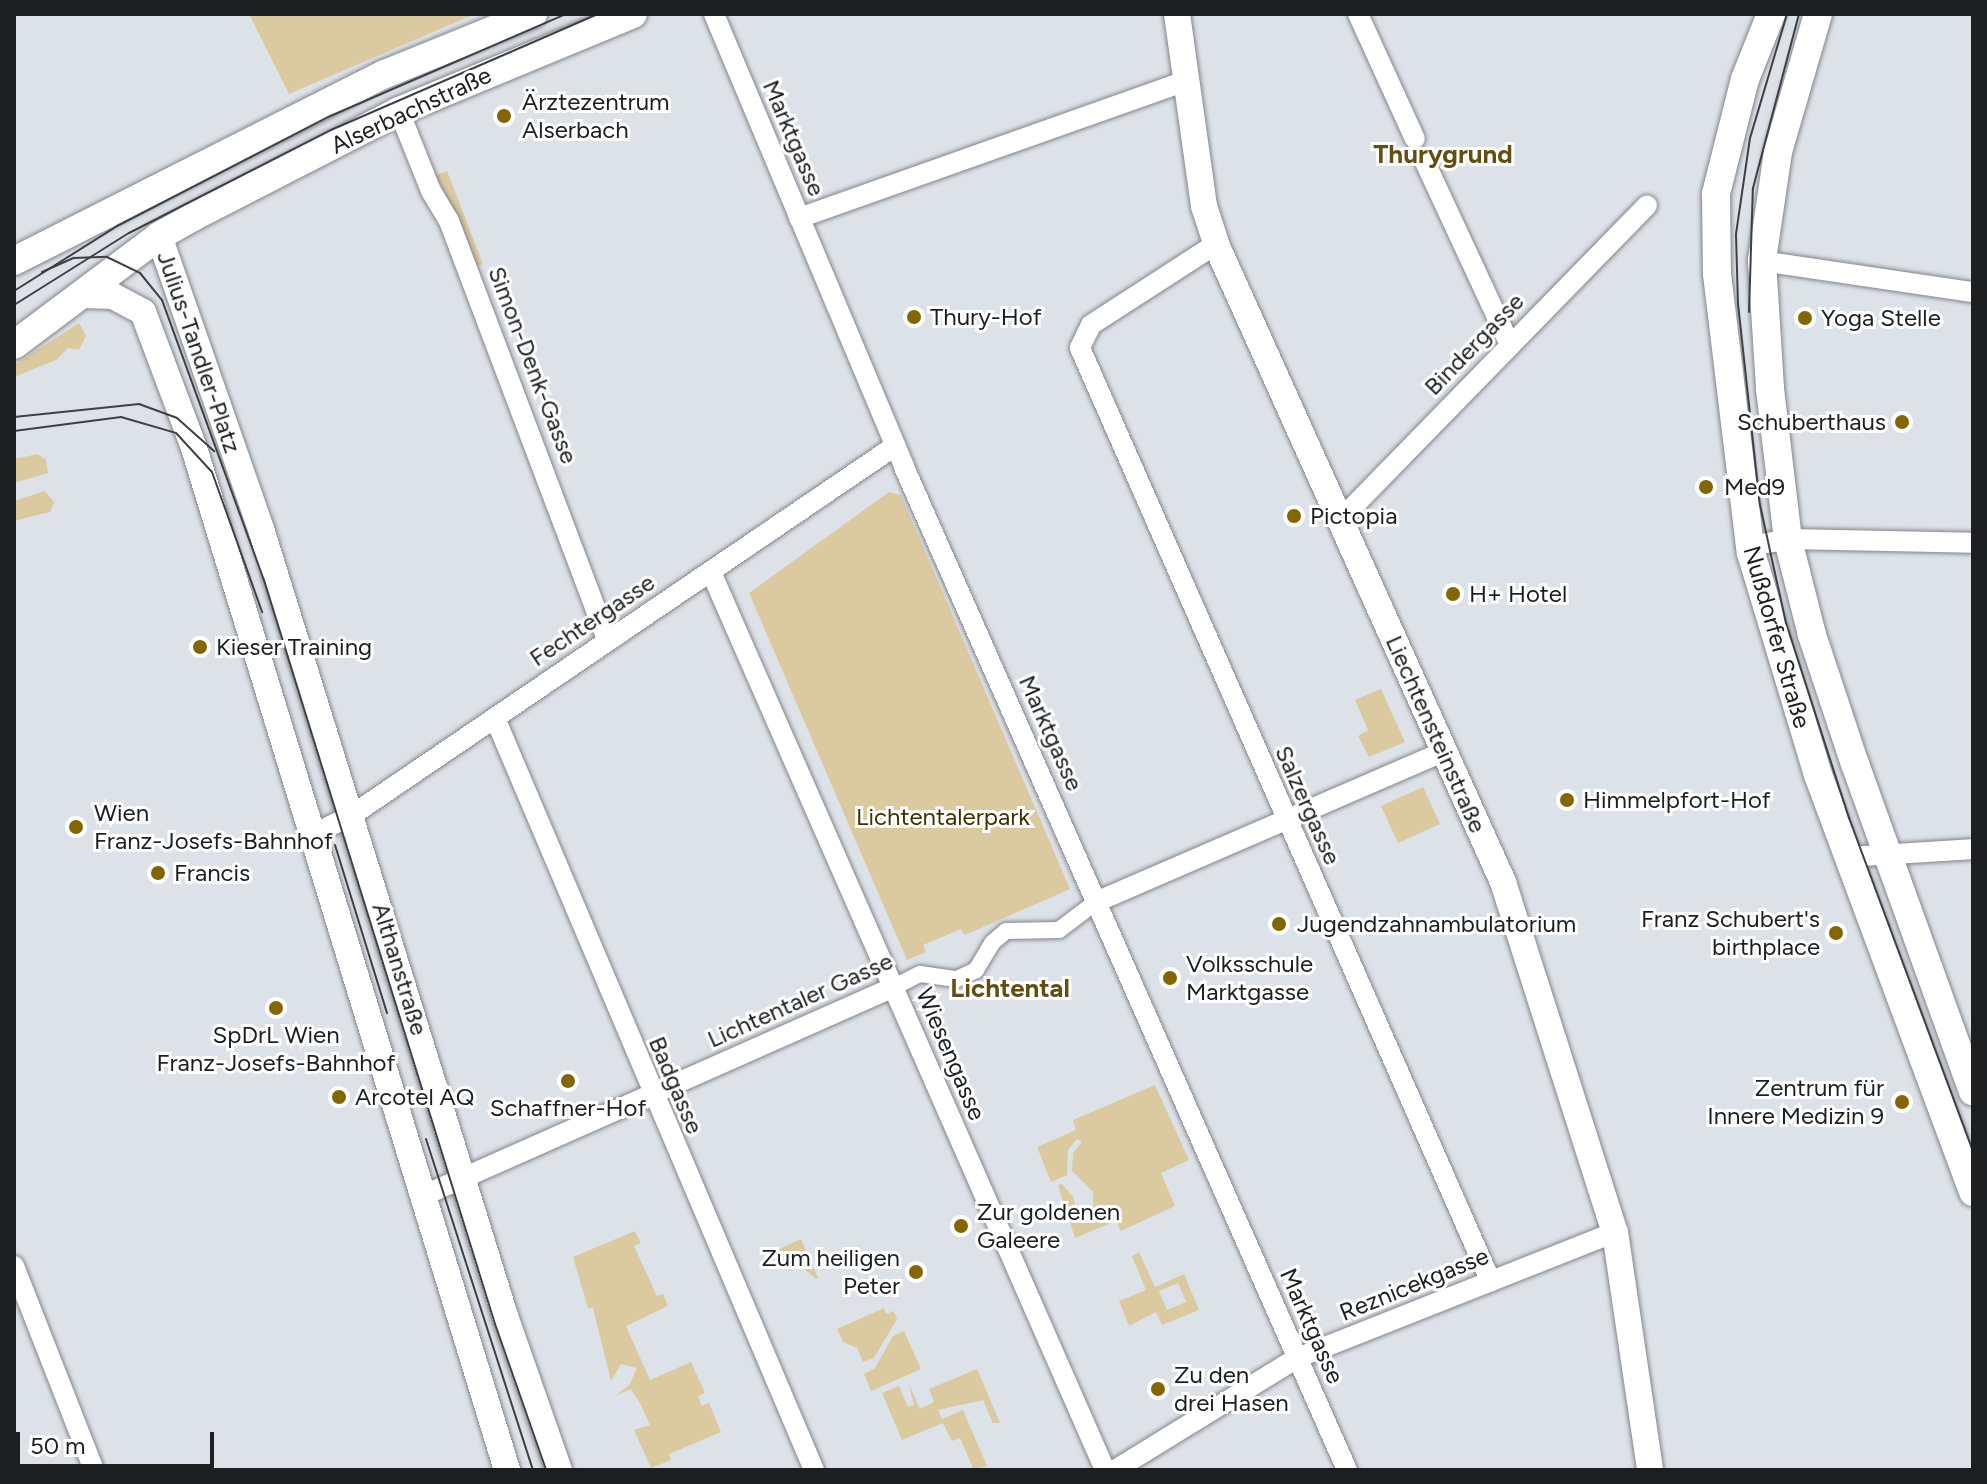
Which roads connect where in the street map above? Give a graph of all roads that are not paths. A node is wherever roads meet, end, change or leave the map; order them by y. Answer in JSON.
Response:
{"nodes":[{"id":1,"x":533,"y":14,"type":"edge"},
{"id":2,"x":633,"y":14,"type":"edge"},
{"id":3,"x":714,"y":14,"type":"edge"},
{"id":4,"x":1177,"y":14,"type":"edge"},
{"id":5,"x":1358,"y":14,"type":"edge"},
{"id":6,"x":1771,"y":14,"type":"edge"},
{"id":7,"x":1818,"y":14,"type":"edge"},
{"id":8,"x":1185,"y":81,"type":"junction"},
{"id":9,"x":399,"y":111,"type":"junction"},
{"id":10,"x":1415,"y":139,"type":"dead end"},
{"id":11,"x":1425,"y":162,"type":"dead end"},
{"id":12,"x":1647,"y":205,"type":"dead end"},
{"id":13,"x":126,"y":208,"type":"junction"},
{"id":14,"x":193,"y":217,"type":"joint"},
{"id":15,"x":799,"y":218,"type":"junction"},
{"id":16,"x":159,"y":236,"type":"junction"},
{"id":17,"x":1216,"y":244,"type":"junction"},
{"id":18,"x":14,"y":261,"type":"edge"},
{"id":19,"x":1762,"y":261,"type":"junction"},
{"id":20,"x":1973,"y":292,"type":"edge"},
{"id":21,"x":84,"y":295,"type":"junction"},
{"id":22,"x":14,"y":345,"type":"edge"},
{"id":23,"x":1510,"y":345,"type":"junction"},
{"id":24,"x":895,"y":446,"type":"junction"},
{"id":25,"x":238,"y":469,"type":"joint"},
{"id":26,"x":205,"y":476,"type":"joint"},
{"id":27,"x":1339,"y":521,"type":"junction"},
{"id":28,"x":1788,"y":540,"type":"junction"},
{"id":29,"x":1973,"y":543,"type":"edge"},
{"id":30,"x":1750,"y":546,"type":"junction"},
{"id":31,"x":711,"y":572,"type":"junction"},
{"id":32,"x":608,"y":641,"type":"junction"},
{"id":33,"x":495,"y":718,"type":"junction"},
{"id":34,"x":1445,"y":751,"type":"junction"},
{"id":35,"x":352,"y":815,"type":"junction"},
{"id":36,"x":1287,"y":821,"type":"junction"},
{"id":37,"x":316,"y":833,"type":"junction"},
{"id":38,"x":1973,"y":849,"type":"edge"},
{"id":39,"x":1887,"y":855,"type":"junction"},
{"id":40,"x":1847,"y":857,"type":"junction"},
{"id":41,"x":1096,"y":902,"type":"junction"},
{"id":42,"x":894,"y":987,"type":"junction"},
{"id":43,"x":1973,"y":1091,"type":"edge"},
{"id":44,"x":652,"y":1095,"type":"junction"},
{"id":45,"x":465,"y":1177,"type":"junction"},
{"id":46,"x":1972,"y":1186,"type":"edge"},
{"id":47,"x":427,"y":1194,"type":"junction"},
{"id":48,"x":1615,"y":1232,"type":"junction"},
{"id":49,"x":14,"y":1266,"type":"edge"},
{"id":50,"x":1491,"y":1282,"type":"junction"},
{"id":51,"x":22,"y":1312,"type":"edge"},
{"id":52,"x":1297,"y":1358,"type":"junction"},
{"id":53,"x":94,"y":1470,"type":"edge"},
{"id":54,"x":507,"y":1470,"type":"edge"},
{"id":55,"x":559,"y":1470,"type":"edge"},
{"id":56,"x":814,"y":1470,"type":"edge"},
{"id":57,"x":1105,"y":1470,"type":"edge"},
{"id":58,"x":1115,"y":1470,"type":"edge"},
{"id":59,"x":1347,"y":1470,"type":"edge"},
{"id":60,"x":1650,"y":1470,"type":"edge"}],
"edges":[{"from":1,"to":13,"type":"main road","name":"Alserbachstraße"},
{"from":2,"to":9,"type":"main road","name":"Alserbachstraße"},
{"from":3,"to":15,"type":"street","name":"Marktgasse"},
{"from":4,"to":8,"type":"street","name":"Liechtensteinstraße"},
{"from":5,"to":10,"type":"street"},
{"from":6,"to":30,"type":"main road","name":"Nußdorfer Straße"},
{"from":7,"to":19,"type":"main road","name":"Nußdorfer Straße"},
{"from":8,"to":15,"type":"street"},
{"from":8,"to":17,"type":"street","name":"Liechtensteinstraße"},
{"from":9,"to":14,"type":"main road","name":"Alserbachstraße"},
{"from":9,"to":32,"type":"street","name":"Simon-Denk-Gasse"},
{"from":11,"to":23,"type":"street"},
{"from":12,"to":23,"type":"street","name":"Bindergasse"},
{"from":13,"to":16,"type":"main road"},
{"from":13,"to":18,"type":"main road"},
{"from":14,"to":16,"type":"main road","name":"Julius-Tandler-Platz"},
{"from":15,"to":24,"type":"street","name":"Marktgasse"},
{"from":16,"to":21,"type":"main road","name":"Julius-Tandler-Platz"},
{"from":16,"to":25,"type":"street","name":"Julius-Tandler-Platz"},
{"from":17,"to":27,"type":"street","name":"Liechtensteinstraße"},
{"from":17,"to":36,"type":"street","name":"Salzergasse"},
{"from":19,"to":20,"type":"street"},
{"from":19,"to":28,"type":"main road","name":"Nußdorfer Straße"},
{"from":21,"to":22,"type":"main road","name":"Julius-Tandler-Platz"},
{"from":21,"to":26,"type":"street","name":"Julius-Tandler-Platz"},
{"from":23,"to":27,"type":"street","name":"Bindergasse"},
{"from":24,"to":31,"type":"street","name":"Fechtergasse"},
{"from":24,"to":41,"type":"street","name":"Marktgasse"},
{"from":25,"to":35,"type":"street","name":"Althanstraße"},
{"from":26,"to":37,"type":"street","name":"Althanstraße"},
{"from":27,"to":34,"type":"street","name":"Liechtensteinstraße"},
{"from":28,"to":29,"type":"street"},
{"from":28,"to":30,"type":"street"},
{"from":28,"to":39,"type":"main road","name":"Nußdorfer Straße"},
{"from":30,"to":40,"type":"main road","name":"Nußdorfer Straße"},
{"from":31,"to":32,"type":"street","name":"Fechtergasse"},
{"from":31,"to":42,"type":"street","name":"Wiesengasse"},
{"from":32,"to":33,"type":"street","name":"Fechtergasse"},
{"from":33,"to":35,"type":"street","name":"Fechtergasse"},
{"from":33,"to":44,"type":"street","name":"Badgasse"},
{"from":34,"to":36,"type":"street","name":"Lichtentaler Gasse"},
{"from":34,"to":48,"type":"street","name":"Liechtensteinstraße"},
{"from":35,"to":37,"type":"street","name":"Fechtergasse"},
{"from":35,"to":45,"type":"street","name":"Althanstraße"},
{"from":36,"to":41,"type":"street","name":"Lichtentaler Gasse"},
{"from":36,"to":50,"type":"street","name":"Salzergasse"},
{"from":37,"to":47,"type":"street","name":"Althanstraße"},
{"from":38,"to":39,"type":"street"},
{"from":39,"to":40,"type":"street"},
{"from":39,"to":43,"type":"main road","name":"Nußdorfer Straße"},
{"from":40,"to":46,"type":"main road","name":"Nußdorfer Straße"},
{"from":41,"to":42,"type":"street","name":"Lichtentaler Gasse"},
{"from":41,"to":52,"type":"street","name":"Marktgasse"},
{"from":42,"to":44,"type":"street","name":"Lichtentaler Gasse"},
{"from":42,"to":57,"type":"street","name":"Wiesengasse"},
{"from":44,"to":45,"type":"street","name":"Lichtentaler Gasse"},
{"from":44,"to":56,"type":"street","name":"Badgasse"},
{"from":45,"to":47,"type":"street","name":"Lichtentaler Gasse"},
{"from":45,"to":55,"type":"street","name":"Althanstraße"},
{"from":47,"to":54,"type":"street","name":"Althanstraße"},
{"from":48,"to":50,"type":"street","name":"Reznicekgasse"},
{"from":48,"to":60,"type":"street","name":"Liechtensteinstraße"},
{"from":49,"to":51,"type":"street"},
{"from":50,"to":52,"type":"street","name":"Reznicekgasse"},
{"from":51,"to":53,"type":"street"},
{"from":52,"to":58,"type":"street","name":"Reznicekgasse"},
{"from":52,"to":59,"type":"street","name":"Marktgasse"}]}
